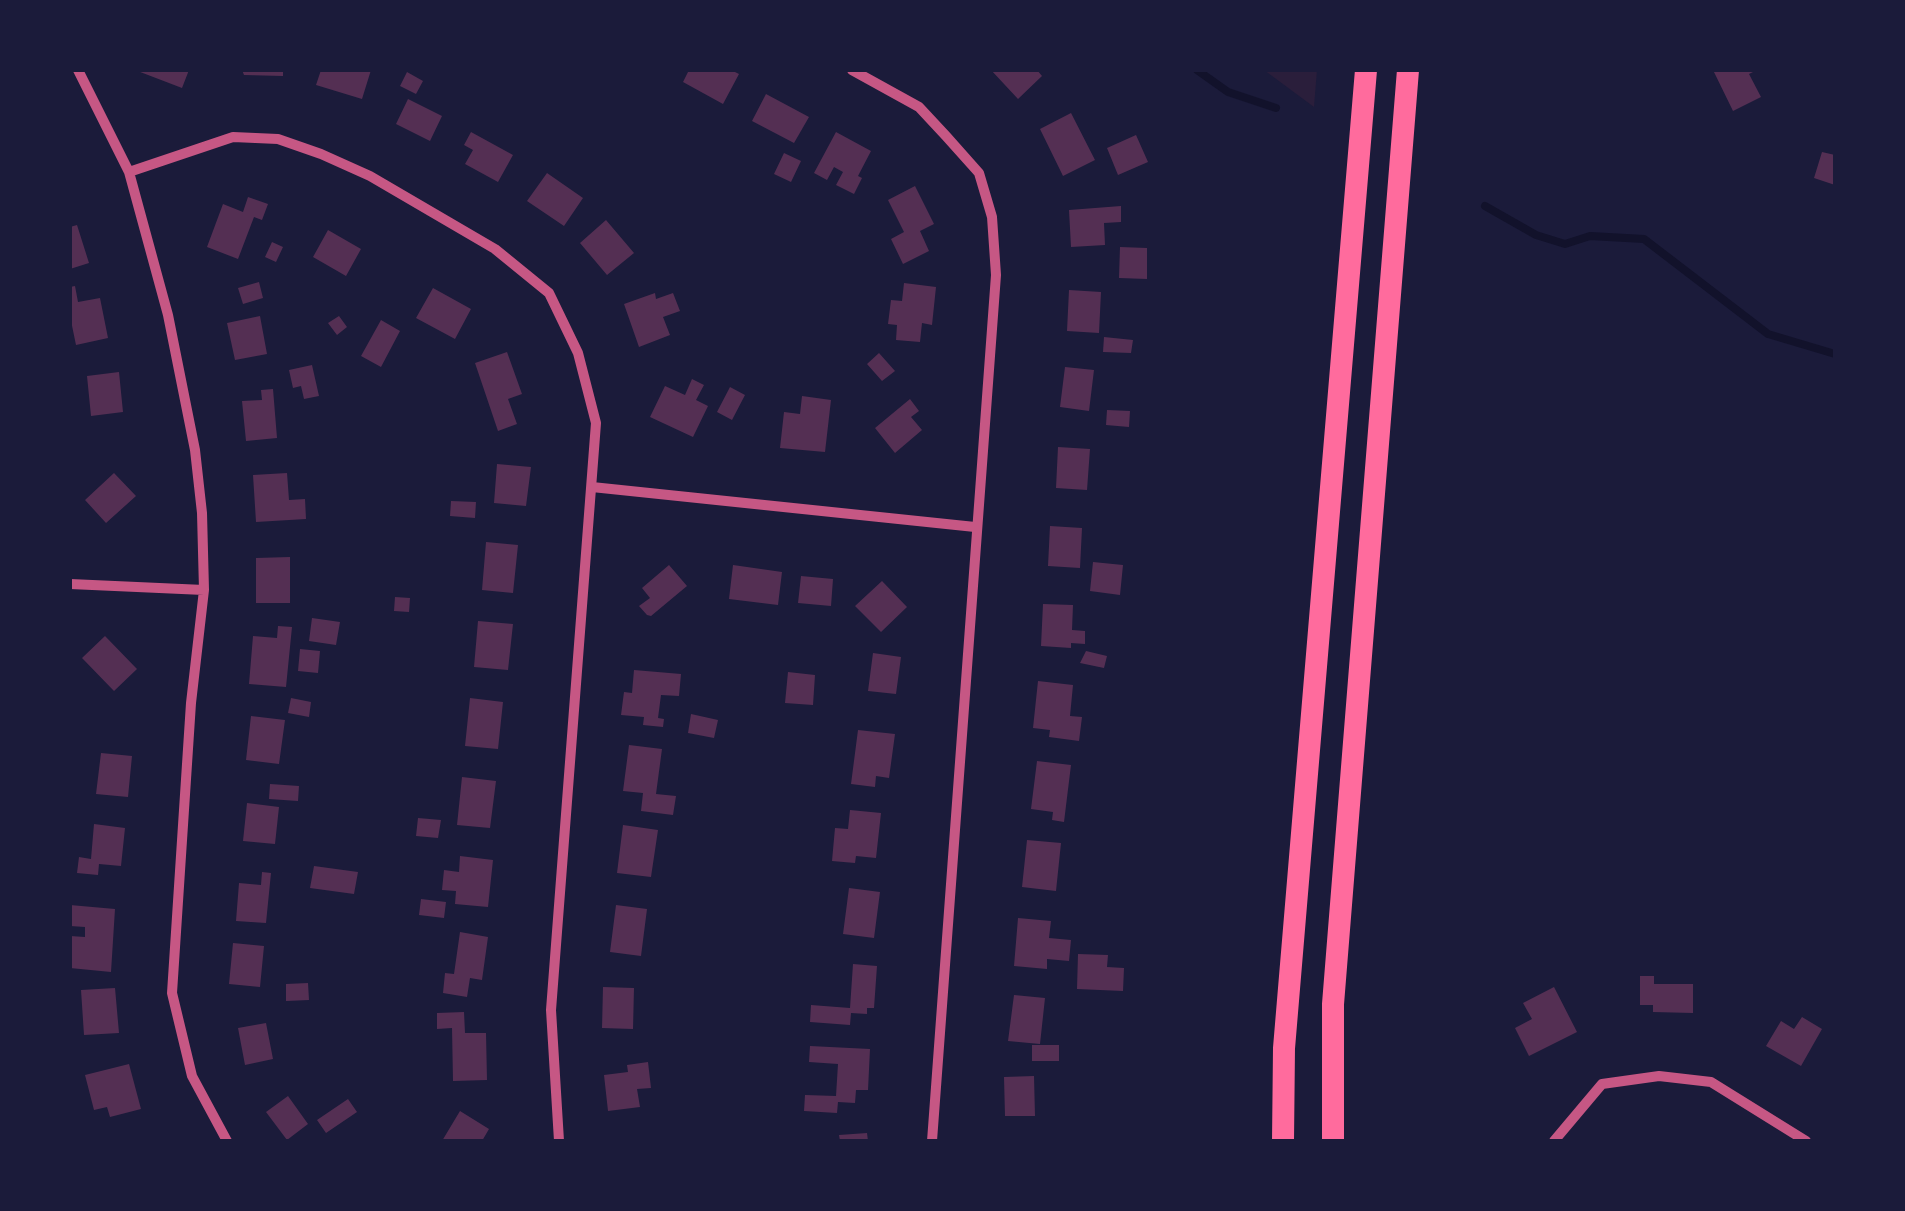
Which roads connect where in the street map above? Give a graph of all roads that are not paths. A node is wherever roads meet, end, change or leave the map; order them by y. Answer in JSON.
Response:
{"nodes":[{"id":1,"x":78,"y":70,"type":"edge"},
{"id":2,"x":852,"y":70,"type":"edge"},
{"id":3,"x":1366,"y":70,"type":"edge"},
{"id":4,"x":1408,"y":70,"type":"edge"},
{"id":5,"x":129,"y":172,"type":"junction"},
{"id":6,"x":592,"y":487,"type":"junction"},
{"id":7,"x":975,"y":526,"type":"junction"},
{"id":8,"x":70,"y":584,"type":"edge"},
{"id":9,"x":204,"y":590,"type":"junction"},
{"id":10,"x":227,"y":1141,"type":"edge"},
{"id":11,"x":559,"y":1141,"type":"edge"},
{"id":12,"x":932,"y":1141,"type":"edge"},
{"id":13,"x":1282,"y":1141,"type":"edge"},
{"id":14,"x":1333,"y":1141,"type":"edge"},
{"id":15,"x":1554,"y":1141,"type":"edge"},
{"id":16,"x":1806,"y":1141,"type":"edge"}],
"edges":[{"from":1,"to":5,"type":"street"},
{"from":2,"to":7,"type":"street"},
{"from":3,"to":13,"type":"highway"},
{"from":4,"to":14,"type":"highway"},
{"from":5,"to":6,"type":"street"},
{"from":5,"to":9,"type":"street"},
{"from":6,"to":7,"type":"street"},
{"from":6,"to":11,"type":"street"},
{"from":7,"to":12,"type":"street"},
{"from":8,"to":9,"type":"street"},
{"from":9,"to":10,"type":"street"},
{"from":15,"to":16,"type":"street"}]}
